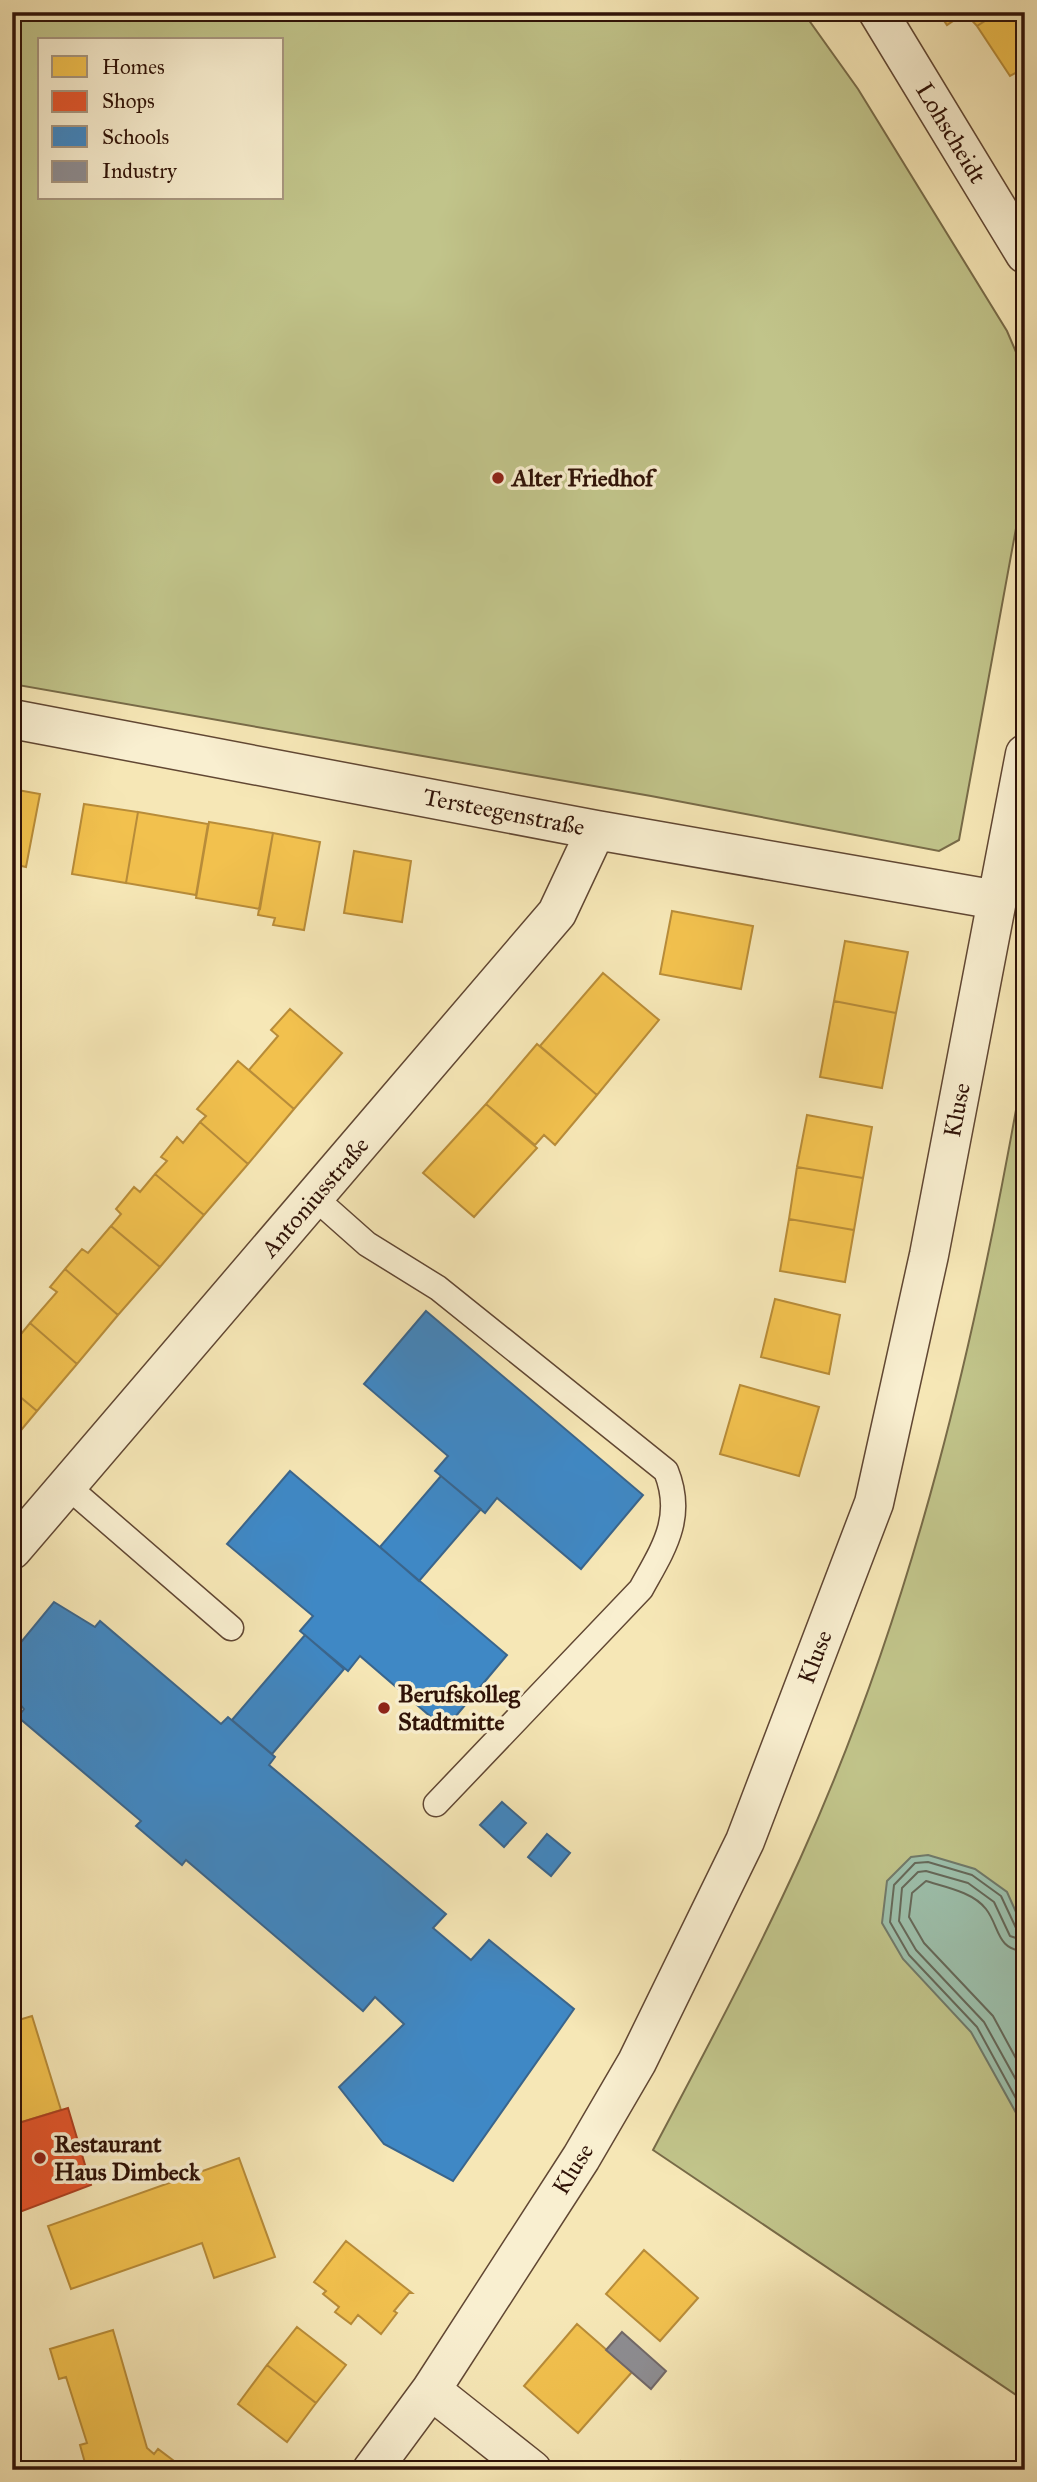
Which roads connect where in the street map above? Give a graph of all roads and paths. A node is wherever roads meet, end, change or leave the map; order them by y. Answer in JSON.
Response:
{"nodes":[{"id":1,"x":878,"y":12,"type":"edge"},
{"id":2,"x":1025,"y":254,"type":"edge"},
{"id":3,"x":12,"y":719,"type":"edge"},
{"id":4,"x":1025,"y":754,"type":"edge"},
{"id":5,"x":596,"y":830,"type":"junction"},
{"id":6,"x":996,"y":900,"type":"junction"},
{"id":7,"x":314,"y":1197,"type":"junction"},
{"id":8,"x":67,"y":1486,"type":"junction"},
{"id":9,"x":12,"y":1550,"type":"edge"},
{"id":10,"x":231,"y":1628,"type":"dead end"},
{"id":11,"x":436,"y":1804,"type":"dead end"},
{"id":12,"x":431,"y":2390,"type":"junction"},
{"id":13,"x":372,"y":2470,"type":"edge"},
{"id":14,"x":533,"y":2470,"type":"edge"}],
"edges":[{"from":1,"to":2,"type":"street","name":"Lohscheidt"},
{"from":3,"to":5,"type":"street","name":"Tersteegenstraße"},
{"from":4,"to":6,"type":"street","name":"Kluse"},
{"from":5,"to":6,"type":"street","name":"Tersteegenstraße"},
{"from":5,"to":7,"type":"street","name":"Antoniusstraße"},
{"from":6,"to":12,"type":"street","name":"Kluse"},
{"from":7,"to":8,"type":"street","name":"Antoniusstraße"},
{"from":7,"to":11,"type":"lane"},
{"from":8,"to":9,"type":"street","name":"Antoniusstraße"},
{"from":8,"to":10,"type":"lane"},
{"from":12,"to":13,"type":"street","name":"Kluse"},
{"from":12,"to":14,"type":"street"}]}
